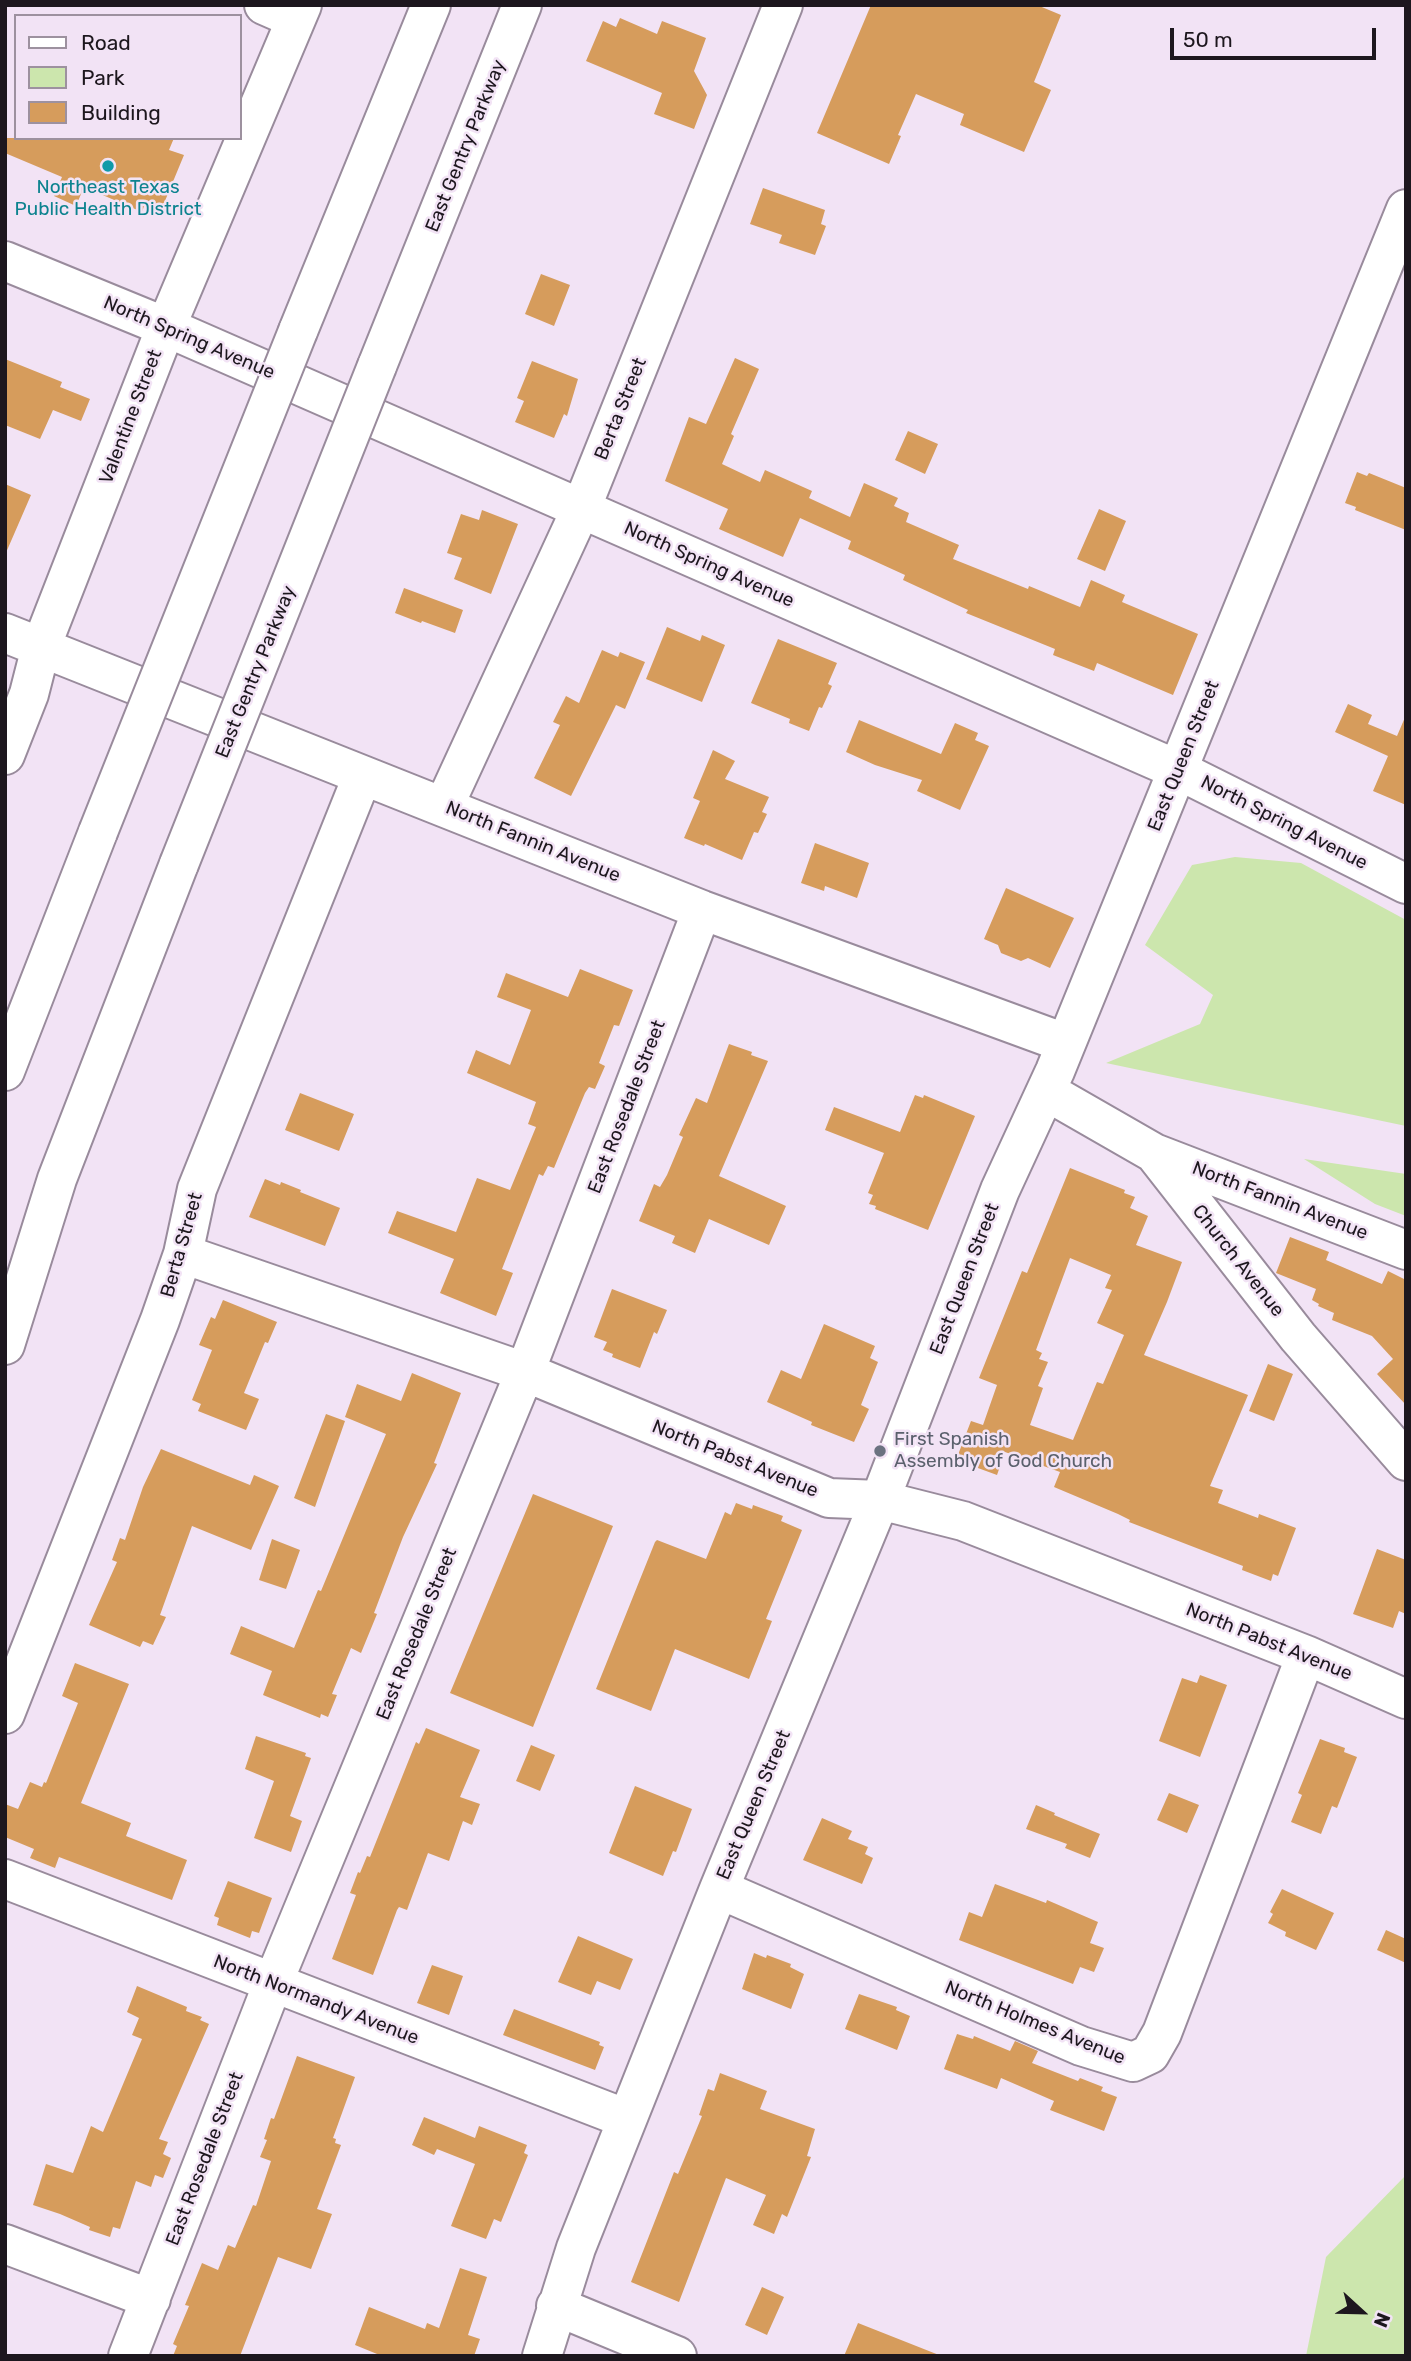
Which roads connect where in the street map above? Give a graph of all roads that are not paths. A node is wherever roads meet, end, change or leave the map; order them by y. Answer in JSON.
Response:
{"nodes":[{"id":1,"x":431,"y":5,"type":"edge"},
{"id":2,"x":522,"y":5,"type":"edge"},
{"id":3,"x":783,"y":5,"type":"edge"},
{"id":4,"x":287,"y":10,"type":"edge"},
{"id":5,"x":242,"y":128,"type":"edge"},
{"id":6,"x":237,"y":140,"type":"edge"},
{"id":7,"x":1406,"y":209,"type":"edge"},
{"id":8,"x":5,"y":261,"type":"edge"},
{"id":9,"x":166,"y":327,"type":"junction"},
{"id":10,"x":581,"y":509,"type":"junction"},
{"id":11,"x":5,"y":634,"type":"edge"},
{"id":12,"x":41,"y":647,"type":"junction"},
{"id":13,"x":5,"y":755,"type":"edge"},
{"id":14,"x":1178,"y":770,"type":"junction"},
{"id":15,"x":362,"y":777,"type":"junction"},
{"id":16,"x":443,"y":806,"type":"junction"},
{"id":17,"x":1406,"y":884,"type":"edge"},
{"id":18,"x":702,"y":910,"type":"junction"},
{"id":19,"x":1065,"y":1043,"type":"junction"},
{"id":20,"x":5,"y":1071,"type":"edge"},
{"id":21,"x":1046,"y":1091,"type":"junction"},
{"id":22,"x":1154,"y":1153,"type":"junction"},
{"id":23,"x":1406,"y":1250,"type":"edge"},
{"id":24,"x":183,"y":1254,"type":"junction"},
{"id":25,"x":5,"y":1345,"type":"edge"},
{"id":26,"x":525,"y":1372,"type":"junction"},
{"id":27,"x":1406,"y":1461,"type":"edge"},
{"id":28,"x":880,"y":1500,"type":"junction"},
{"id":29,"x":1306,"y":1655,"type":"junction"},
{"id":30,"x":1406,"y":1699,"type":"edge"},
{"id":31,"x":5,"y":1714,"type":"edge"},
{"id":32,"x":5,"y":1879,"type":"edge"},
{"id":33,"x":719,"y":1889,"type":"junction"},
{"id":34,"x":273,"y":1983,"type":"junction"},
{"id":35,"x":627,"y":2119,"type":"junction"},
{"id":36,"x":5,"y":2244,"type":"edge"},
{"id":37,"x":151,"y":2299,"type":"junction"},
{"id":38,"x":556,"y":2306,"type":"junction"},
{"id":39,"x":128,"y":2356,"type":"edge"},
{"id":40,"x":542,"y":2356,"type":"edge"},
{"id":41,"x":677,"y":2356,"type":"edge"}],
"edges":[{"from":1,"to":20,"type":"street","bridge":true},
{"from":2,"to":25,"type":"street","name":"East Gentry Parkway","bridge":true},
{"from":3,"to":10,"type":"street","name":"Berta Street"},
{"from":4,"to":5,"type":"street","name":"Valentine Street"},
{"from":6,"to":9,"type":"street","name":"Valentine Street"},
{"from":7,"to":14,"type":"street","name":"East Queen Street"},
{"from":8,"to":9,"type":"street","name":"North Spring Avenue"},
{"from":9,"to":10,"type":"street","name":"North Spring Avenue"},
{"from":9,"to":12,"type":"street","name":"Valentine Street"},
{"from":10,"to":14,"type":"street","name":"North Spring Avenue"},
{"from":10,"to":16,"type":"street","name":"Berta Street"},
{"from":11,"to":12,"type":"street","name":"North Fannin Avenue"},
{"from":12,"to":13,"type":"street","name":"Valentine Street"},
{"from":12,"to":15,"type":"street","name":"North Fannin Avenue"},
{"from":14,"to":17,"type":"street","name":"North Spring Avenue"},
{"from":14,"to":19,"type":"street","name":"East Queen Street"},
{"from":15,"to":16,"type":"street","name":"North Fannin Avenue"},
{"from":15,"to":24,"type":"street","name":"Berta Street"},
{"from":16,"to":18,"type":"street","name":"North Fannin Avenue"},
{"from":18,"to":19,"type":"street","name":"North Fannin Avenue"},
{"from":18,"to":26,"type":"street","name":"East Rosedale Street"},
{"from":19,"to":21,"type":"street","name":"East Queen Street"},
{"from":21,"to":22,"type":"street","name":"Church Avenue"},
{"from":21,"to":28,"type":"street","name":"East Queen Street"},
{"from":22,"to":23,"type":"street","name":"North Fannin Avenue"},
{"from":22,"to":27,"type":"street","name":"Church Avenue"},
{"from":24,"to":26,"type":"street","name":"North Pabst Avenue"},
{"from":24,"to":31,"type":"street","name":"Berta Street"},
{"from":26,"to":28,"type":"street","name":"North Pabst Avenue"},
{"from":26,"to":34,"type":"street","name":"East Rosedale Street"},
{"from":28,"to":29,"type":"street","name":"North Pabst Avenue"},
{"from":28,"to":33,"type":"street","name":"East Queen Street"},
{"from":29,"to":30,"type":"street","name":"North Pabst Avenue"},
{"from":29,"to":33,"type":"street","name":"North Holmes Avenue"},
{"from":32,"to":34,"type":"street","name":"North Normandy Avenue"},
{"from":33,"to":35,"type":"street","name":"East Queen Street"},
{"from":34,"to":35,"type":"street","name":"North Normandy Avenue"},
{"from":34,"to":37,"type":"street","name":"East Rosedale Street"},
{"from":35,"to":38,"type":"street","name":"East Queen Street"},
{"from":36,"to":37,"type":"street"},
{"from":37,"to":39,"type":"street","name":"East Rosedale Street"},
{"from":38,"to":40,"type":"street","name":"East Queen Street"},
{"from":38,"to":41,"type":"street"}]}
